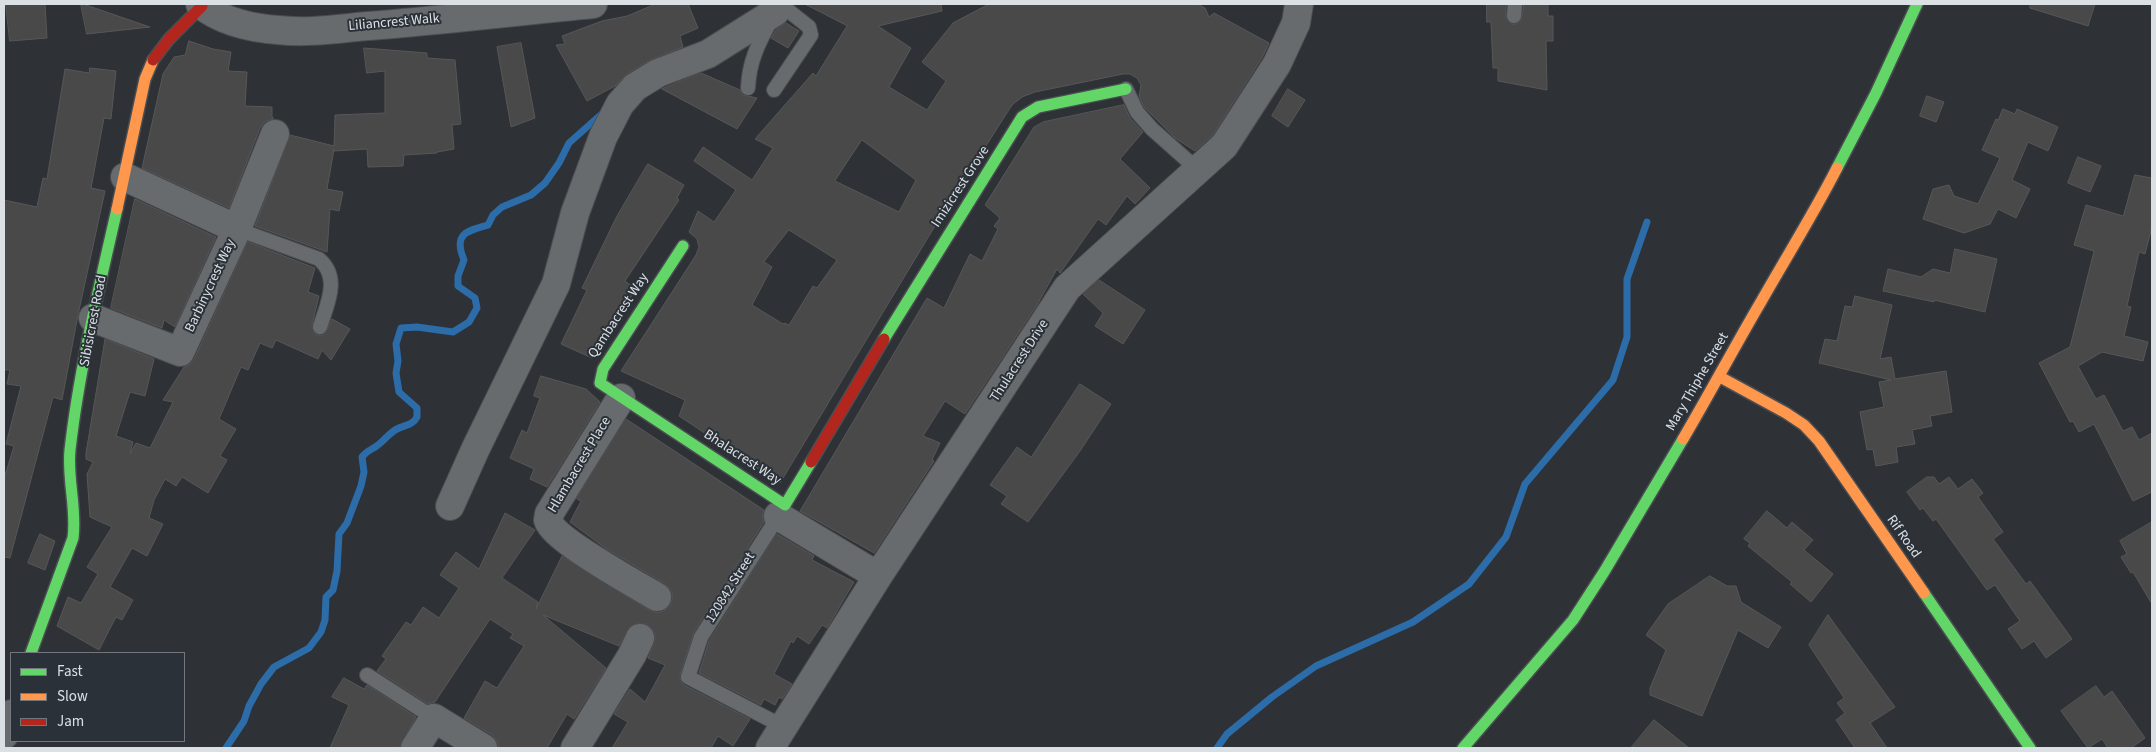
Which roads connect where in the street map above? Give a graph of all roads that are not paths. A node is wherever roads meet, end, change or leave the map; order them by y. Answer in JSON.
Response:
{"nodes":[{"id":1,"x":593,"y":4,"type":"edge"},
{"id":2,"x":1299,"y":4,"type":"edge"},
{"id":3,"x":1918,"y":4,"type":"edge"},
{"id":4,"x":201,"y":5,"type":"edge"},
{"id":5,"x":779,"y":6,"type":"edge"},
{"id":6,"x":442,"y":12,"type":"edge"},
{"id":7,"x":748,"y":88,"type":"dead end"},
{"id":8,"x":1126,"y":88,"type":"joint"},
{"id":9,"x":774,"y":90,"type":"dead end"},
{"id":10,"x":276,"y":134,"type":"dead end"},
{"id":11,"x":1197,"y":169,"type":"junction"},
{"id":12,"x":124,"y":177,"type":"junction"},
{"id":13,"x":237,"y":229,"type":"junction"},
{"id":14,"x":682,"y":246,"type":"dead end"},
{"id":15,"x":93,"y":318,"type":"junction"},
{"id":16,"x":320,"y":327,"type":"dead end"},
{"id":17,"x":867,"y":366,"type":"joint"},
{"id":18,"x":1720,"y":377,"type":"junction"},
{"id":19,"x":621,"y":398,"type":"junction"},
{"id":20,"x":450,"y":506,"type":"dead end"},
{"id":21,"x":782,"y":510,"type":"junction"},
{"id":22,"x":878,"y":576,"type":"junction"},
{"id":23,"x":657,"y":597,"type":"dead end"},
{"id":24,"x":640,"y":638,"type":"dead end"},
{"id":25,"x":31,"y":652,"type":"edge"},
{"id":26,"x":367,"y":675,"type":"dead end"},
{"id":27,"x":10,"y":717,"type":"edge"},
{"id":28,"x":434,"y":718,"type":"junction"},
{"id":29,"x":4,"y":735,"type":"edge"},
{"id":30,"x":777,"y":738,"type":"edge"},
{"id":31,"x":415,"y":748,"type":"edge"},
{"id":32,"x":483,"y":748,"type":"edge"},
{"id":33,"x":575,"y":748,"type":"edge"},
{"id":34,"x":1463,"y":748,"type":"edge"},
{"id":35,"x":2030,"y":748,"type":"edge"}],
"edges":[{"from":1,"to":6,"type":"street","name":"Liliancrest Walk"},
{"from":2,"to":11,"type":"street","name":"Thulacrest Drive"},
{"from":3,"to":18,"type":"street","name":"Mary Thiphe Street"},
{"from":4,"to":6,"type":"street","name":"Liliancrest Walk"},
{"from":4,"to":12,"type":"street","name":"Sibisicrest Road"},
{"from":5,"to":7,"type":"lane"},
{"from":5,"to":9,"type":"lane"},
{"from":5,"to":20,"type":"street"},
{"from":8,"to":11,"type":"lane"},
{"from":8,"to":17,"type":"street","name":"Imizicrest Grove"},
{"from":10,"to":13,"type":"street","name":"Barbinycrest Way"},
{"from":11,"to":22,"type":"street","name":"Thulacrest Drive"},
{"from":12,"to":13,"type":"street"},
{"from":12,"to":15,"type":"street","name":"Sibisicrest Road"},
{"from":13,"to":15,"type":"street","name":"Barbinycrest Way"},
{"from":13,"to":16,"type":"lane"},
{"from":14,"to":19,"type":"street","name":"Qambacrest Way"},
{"from":15,"to":25,"type":"street","name":"Sibisicrest Road"},
{"from":17,"to":21,"type":"street","name":"Bhalacrest Way"},
{"from":18,"to":34,"type":"street","name":"Mary Thiphe Street"},
{"from":18,"to":35,"type":"street","name":"Rif Road"},
{"from":19,"to":21,"type":"street","name":"Bhalacrest Way"},
{"from":19,"to":23,"type":"street","name":"Hlambacrest Place"},
{"from":21,"to":22,"type":"street"},
{"from":21,"to":30,"type":"lane","name":"120842 Street"},
{"from":22,"to":30,"type":"street","name":"Thulacrest Drive"},
{"from":24,"to":33,"type":"street"},
{"from":26,"to":28,"type":"lane"},
{"from":27,"to":29,"type":"street"},
{"from":28,"to":31,"type":"street"},
{"from":28,"to":32,"type":"street"}]}
